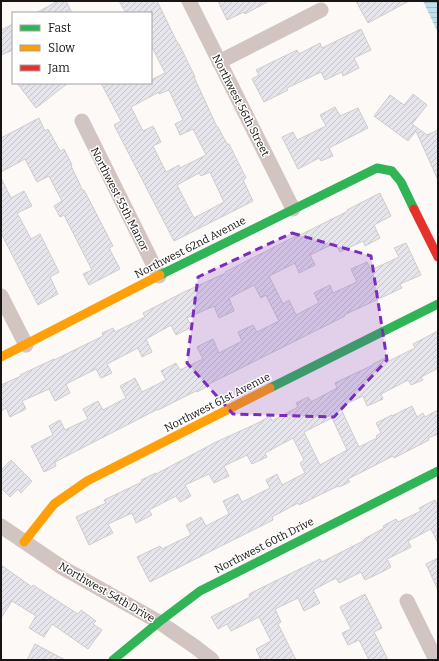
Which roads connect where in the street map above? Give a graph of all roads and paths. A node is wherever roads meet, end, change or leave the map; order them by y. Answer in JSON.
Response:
{"nodes":[{"id":1,"x":189,"y":1,"type":"edge"},
{"id":2,"x":321,"y":10,"type":"dead end"},
{"id":3,"x":219,"y":62,"type":"junction"},
{"id":4,"x":82,"y":121,"type":"dead end"},
{"id":5,"x":293,"y":209,"type":"junction"},
{"id":6,"x":438,"y":257,"type":"edge"},
{"id":7,"x":159,"y":276,"type":"junction"},
{"id":8,"x":1,"y":296,"type":"edge"},
{"id":9,"x":438,"y":304,"type":"edge"},
{"id":10,"x":26,"y":345,"type":"junction"},
{"id":11,"x":1,"y":357,"type":"edge"},
{"id":12,"x":438,"y":471,"type":"edge"},
{"id":13,"x":1,"y":526,"type":"edge"},
{"id":14,"x":24,"y":542,"type":"junction"},
{"id":15,"x":407,"y":601,"type":"dead end"},
{"id":16,"x":159,"y":622,"type":"junction"},
{"id":17,"x":112,"y":660,"type":"edge"},
{"id":18,"x":212,"y":660,"type":"edge"},
{"id":19,"x":436,"y":660,"type":"edge"}],
"edges":[{"from":1,"to":3,"type":"street","name":"Northwest 56th Street"},
{"from":2,"to":3,"type":"street"},
{"from":3,"to":5,"type":"street","name":"Northwest 56th Street"},
{"from":4,"to":7,"type":"street","name":"Northwest 55th Manor"},
{"from":5,"to":6,"type":"street","name":"Northwest 62nd Avenue"},
{"from":5,"to":7,"type":"street","name":"Northwest 62nd Avenue"},
{"from":7,"to":10,"type":"street","name":"Northwest 62nd Avenue"},
{"from":8,"to":10,"type":"street"},
{"from":9,"to":14,"type":"street","name":"Northwest 61st Avenue"},
{"from":10,"to":11,"type":"street","name":"Northwest 62nd Avenue"},
{"from":12,"to":16,"type":"street","name":"Northwest 60th Drive"},
{"from":13,"to":14,"type":"street","name":"Northwest 54th Drive"},
{"from":14,"to":16,"type":"street","name":"Northwest 54th Drive"},
{"from":15,"to":19,"type":"street"},
{"from":16,"to":17,"type":"street","name":"Northwest 60th Drive"},
{"from":16,"to":18,"type":"street","name":"Northwest 54th Drive"}]}
